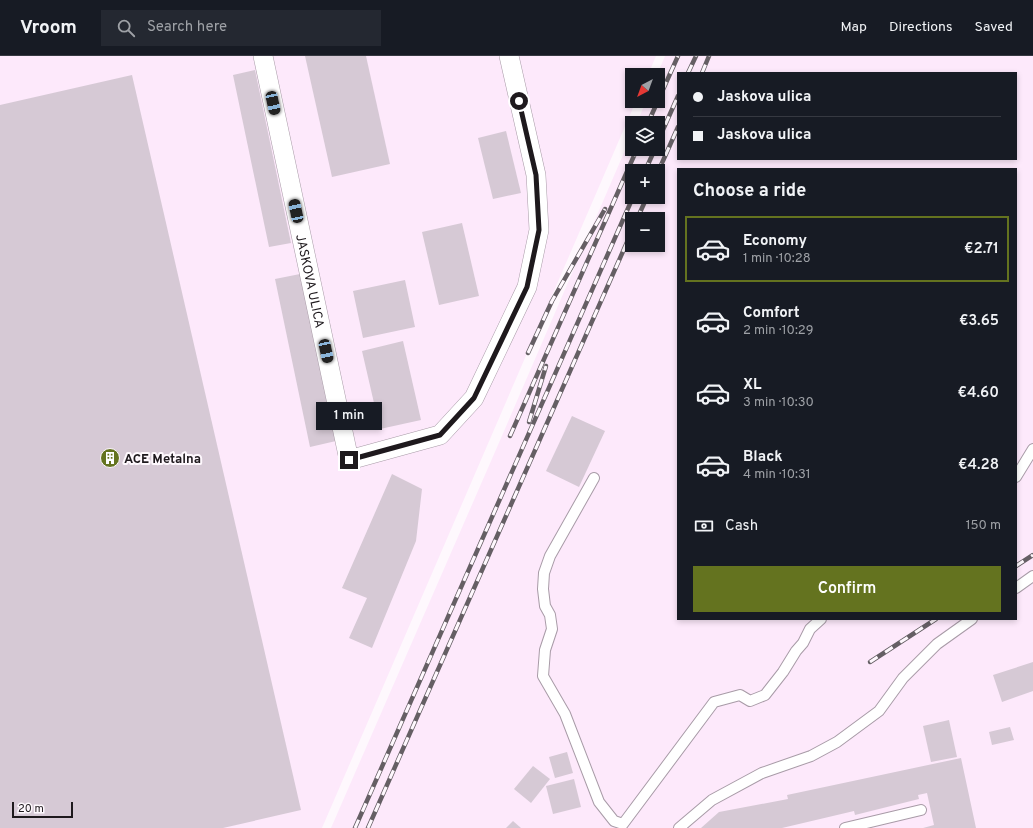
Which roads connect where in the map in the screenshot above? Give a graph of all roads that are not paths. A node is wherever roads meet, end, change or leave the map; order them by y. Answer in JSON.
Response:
{"nodes":[{"id":1,"x":263,"y":56,"type":"edge"},
{"id":2,"x":509,"y":56,"type":"edge"},
{"id":3,"x":1033,"y":449,"type":"edge"},
{"id":4,"x":1017,"y":475,"type":"edge"},
{"id":5,"x":594,"y":478,"type":"dead end"},
{"id":6,"x":1033,"y":576,"type":"edge"},
{"id":7,"x":1017,"y":587,"type":"edge"},
{"id":8,"x":820,"y":620,"type":"edge"},
{"id":9,"x":971,"y":620,"type":"edge"},
{"id":10,"x":921,"y":810,"type":"dead end"},
{"id":11,"x":679,"y":828,"type":"edge"},
{"id":12,"x":845,"y":828,"type":"edge"}],
"edges":[{"from":1,"to":2,"type":"street","name":"JASKOVA ULICA"},
{"from":3,"to":4,"type":"lane"},
{"from":5,"to":8,"type":"lane"},
{"from":6,"to":7,"type":"lane"},
{"from":9,"to":11,"type":"lane"},
{"from":10,"to":12,"type":"lane"}]}
